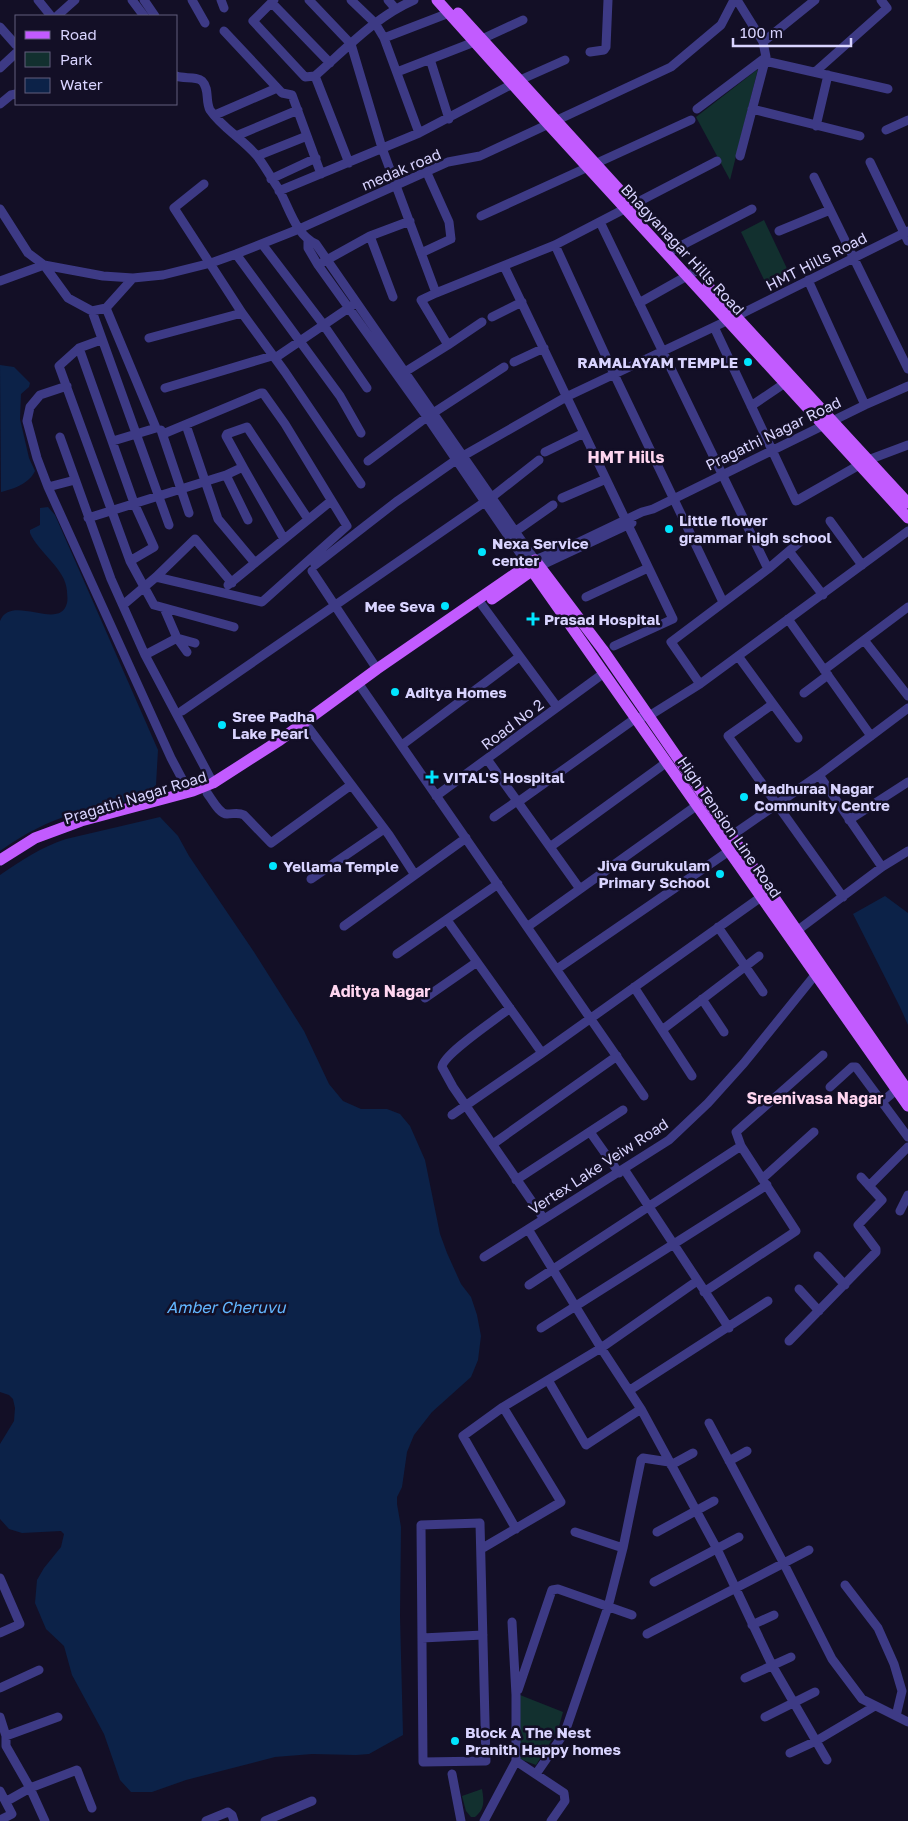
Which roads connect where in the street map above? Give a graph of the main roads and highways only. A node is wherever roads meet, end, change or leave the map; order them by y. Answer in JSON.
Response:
{"nodes":[{"id":1,"x":437,"y":0,"type":"edge"},
{"id":2,"x":445,"y":0,"type":"edge"},
{"id":3,"x":478,"y":40,"type":"junction"},
{"id":4,"x":733,"y":318,"type":"junction"},
{"id":5,"x":828,"y":424,"type":"junction"},
{"id":6,"x":864,"y":462,"type":"junction"},
{"id":7,"x":908,"y":503,"type":"edge"},
{"id":8,"x":908,"y":518,"type":"edge"},
{"id":9,"x":534,"y":565,"type":"junction"},
{"id":10,"x":267,"y":752,"type":"junction"},
{"id":11,"x":210,"y":788,"type":"junction"},
{"id":12,"x":0,"y":860,"type":"edge"},
{"id":13,"x":0,"y":866,"type":"edge"},
{"id":14,"x":904,"y":1097,"type":"edge"}],
"edges":[{"from":1,"to":3,"type":"main road","name":"Bhagyanagar Hills Road"},
{"from":2,"to":3,"type":"main road","name":"Bhagyanagar Hills Road"},
{"from":3,"to":4,"type":"main road","name":"Bhagyanagar Hills Road"},
{"from":4,"to":5,"type":"main road","name":"Bhagyanagar Hills Road"},
{"from":4,"to":5,"type":"main road","name":"Bhagyanagar Hills Road"},
{"from":5,"to":6,"type":"main road","name":"Bhagyanagar Hills Road"},
{"from":6,"to":7,"type":"main road","name":"Bhagyanagar Hills Road"},
{"from":6,"to":8,"type":"main road","name":"Bhagyanagar Hills Road"},
{"from":9,"to":10,"type":"main road","name":"Pragathi Nagar Road"},
{"from":9,"to":10,"type":"main road","name":"Pragathi Nagar Road"},
{"from":9,"to":14,"type":"main road","name":"High Tension Line Road"},
{"from":9,"to":14,"type":"main road","name":"High Tension Line Road"},
{"from":10,"to":11,"type":"main road"},
{"from":11,"to":12,"type":"main road"},
{"from":11,"to":13,"type":"main road","name":"Pragathi Nagar Road"}]}
